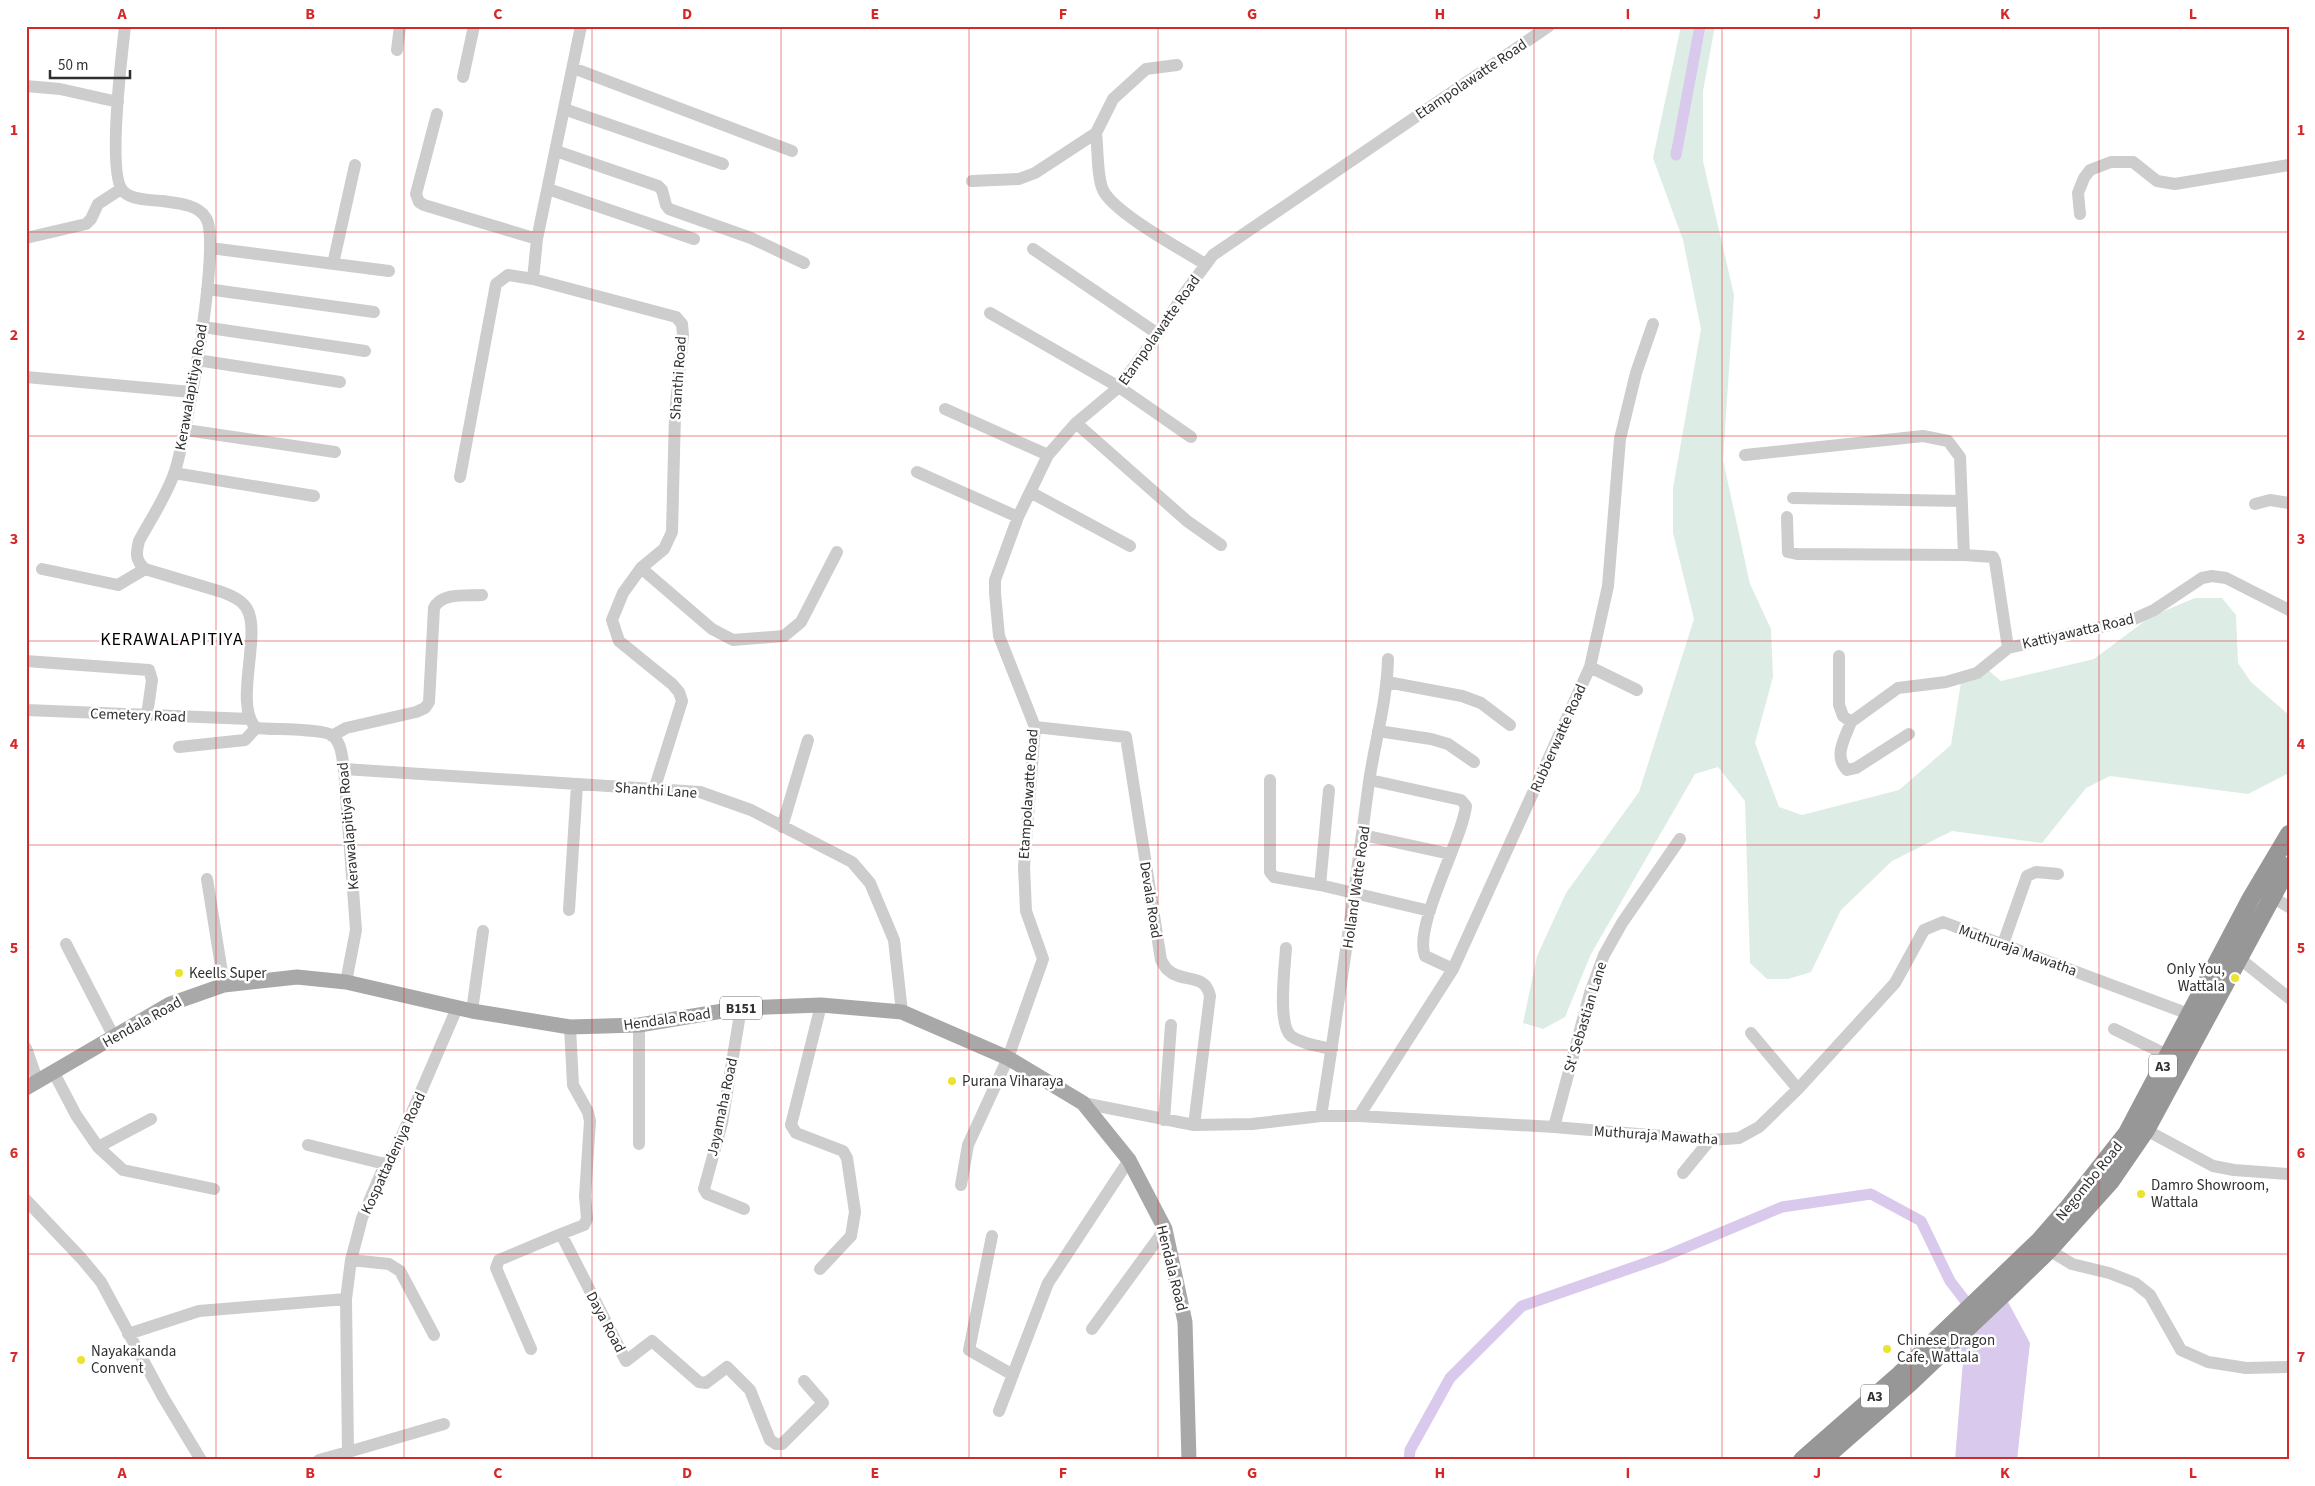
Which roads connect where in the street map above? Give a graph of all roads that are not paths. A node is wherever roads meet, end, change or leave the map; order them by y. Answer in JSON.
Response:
{"nodes":[{"id":1,"x":125,"y":26,"type":"edge"},
{"id":2,"x":400,"y":26,"type":"edge"},
{"id":3,"x":474,"y":26,"type":"edge"},
{"id":4,"x":581,"y":26,"type":"edge"},
{"id":5,"x":1549,"y":26,"type":"edge"},
{"id":6,"x":397,"y":50,"type":"dead end"},
{"id":7,"x":1177,"y":65,"type":"dead end"},
{"id":8,"x":573,"y":68,"type":"junction"},
{"id":9,"x":463,"y":77,"type":"dead end"},
{"id":10,"x":26,"y":86,"type":"edge"},
{"id":11,"x":118,"y":102,"type":"junction"},
{"id":12,"x":564,"y":110,"type":"junction"},
{"id":13,"x":437,"y":114,"type":"dead end"},
{"id":14,"x":1096,"y":133,"type":"junction"},
{"id":15,"x":792,"y":151,"type":"dead end"},
{"id":16,"x":556,"y":152,"type":"junction"},
{"id":17,"x":723,"y":164,"type":"dead end"},
{"id":18,"x":355,"y":165,"type":"dead end"},
{"id":19,"x":2289,"y":165,"type":"edge"},
{"id":20,"x":972,"y":181,"type":"dead end"},
{"id":21,"x":121,"y":189,"type":"junction"},
{"id":22,"x":548,"y":190,"type":"junction"},
{"id":23,"x":2080,"y":214,"type":"dead end"},
{"id":24,"x":26,"y":238,"type":"edge"},
{"id":25,"x":694,"y":239,"type":"dead end"},
{"id":26,"x":537,"y":240,"type":"junction"},
{"id":27,"x":210,"y":248,"type":"junction"},
{"id":28,"x":1033,"y":248,"type":"dead end"},
{"id":29,"x":804,"y":263,"type":"dead end"},
{"id":30,"x":333,"y":264,"type":"junction"},
{"id":31,"x":1205,"y":264,"type":"junction"},
{"id":32,"x":389,"y":271,"type":"dead end"},
{"id":33,"x":533,"y":279,"type":"junction"},
{"id":34,"x":206,"y":289,"type":"junction"},
{"id":35,"x":374,"y":312,"type":"dead end"},
{"id":36,"x":990,"y":312,"type":"dead end"},
{"id":37,"x":1653,"y":324,"type":"dead end"},
{"id":38,"x":203,"y":328,"type":"junction"},
{"id":39,"x":1158,"y":334,"type":"junction"},
{"id":40,"x":365,"y":351,"type":"dead end"},
{"id":41,"x":197,"y":360,"type":"junction"},
{"id":42,"x":26,"y":377,"type":"edge"},
{"id":43,"x":340,"y":382,"type":"dead end"},
{"id":44,"x":1119,"y":387,"type":"junction"},
{"id":45,"x":191,"y":392,"type":"junction"},
{"id":46,"x":945,"y":410,"type":"dead end"},
{"id":47,"x":1076,"y":423,"type":"junction"},
{"id":48,"x":186,"y":430,"type":"junction"},
{"id":49,"x":1191,"y":437,"type":"dead end"},
{"id":50,"x":335,"y":452,"type":"dead end"},
{"id":51,"x":1048,"y":455,"type":"junction"},
{"id":52,"x":1745,"y":455,"type":"dead end"},
{"id":53,"x":917,"y":472,"type":"dead end"},
{"id":54,"x":174,"y":473,"type":"junction"},
{"id":55,"x":460,"y":477,"type":"dead end"},
{"id":56,"x":1030,"y":492,"type":"junction"},
{"id":57,"x":314,"y":496,"type":"dead end"},
{"id":58,"x":1793,"y":498,"type":"dead end"},
{"id":59,"x":1962,"y":501,"type":"junction"},
{"id":60,"x":2289,"y":503,"type":"edge"},
{"id":61,"x":2255,"y":504,"type":"dead end"},
{"id":62,"x":1018,"y":517,"type":"junction"},
{"id":63,"x":1787,"y":517,"type":"dead end"},
{"id":64,"x":1221,"y":545,"type":"dead end"},
{"id":65,"x":1130,"y":546,"type":"dead end"},
{"id":66,"x":837,"y":552,"type":"dead end"},
{"id":67,"x":1964,"y":555,"type":"junction"},
{"id":68,"x":641,"y":568,"type":"junction"},
{"id":69,"x":42,"y":569,"type":"dead end"},
{"id":70,"x":145,"y":569,"type":"junction"},
{"id":71,"x":482,"y":595,"type":"dead end"},
{"id":72,"x":2289,"y":610,"type":"edge"},
{"id":73,"x":2008,"y":648,"type":"junction"},
{"id":74,"x":1839,"y":656,"type":"dead end"},
{"id":75,"x":1388,"y":659,"type":"dead end"},
{"id":76,"x":26,"y":661,"type":"edge"},
{"id":77,"x":1590,"y":667,"type":"junction"},
{"id":78,"x":1387,"y":682,"type":"junction"},
{"id":79,"x":1637,"y":690,"type":"dead end"},
{"id":80,"x":26,"y":710,"type":"edge"},
{"id":81,"x":147,"y":715,"type":"junction"},
{"id":82,"x":1851,"y":722,"type":"junction"},
{"id":83,"x":253,"y":723,"type":"junction"},
{"id":84,"x":1510,"y":725,"type":"dead end"},
{"id":85,"x":1035,"y":727,"type":"junction"},
{"id":86,"x":1378,"y":731,"type":"junction"},
{"id":87,"x":1909,"y":734,"type":"dead end"},
{"id":88,"x":332,"y":736,"type":"junction"},
{"id":89,"x":808,"y":740,"type":"dead end"},
{"id":90,"x":179,"y":747,"type":"dead end"},
{"id":91,"x":1474,"y":762,"type":"dead end"},
{"id":92,"x":344,"y":769,"type":"junction"},
{"id":93,"x":1270,"y":780,"type":"dead end"},
{"id":94,"x":1370,"y":780,"type":"junction"},
{"id":95,"x":577,"y":785,"type":"junction"},
{"id":96,"x":654,"y":790,"type":"junction"},
{"id":97,"x":1329,"y":790,"type":"dead end"},
{"id":98,"x":782,"y":827,"type":"junction"},
{"id":99,"x":2289,"y":834,"type":"edge"},
{"id":100,"x":1363,"y":835,"type":"junction"},
{"id":101,"x":1680,"y":839,"type":"dead end"},
{"id":102,"x":1450,"y":854,"type":"junction"},
{"id":103,"x":2288,"y":870,"type":"edge"},
{"id":104,"x":2058,"y":874,"type":"dead end"},
{"id":105,"x":207,"y":879,"type":"dead end"},
{"id":106,"x":1320,"y":885,"type":"junction"},
{"id":107,"x":1355,"y":894,"type":"junction"},
{"id":108,"x":2272,"y":897,"type":"junction"},
{"id":109,"x":2289,"y":907,"type":"edge"},
{"id":110,"x":569,"y":910,"type":"dead end"},
{"id":111,"x":1430,"y":911,"type":"junction"},
{"id":112,"x":483,"y":931,"type":"dead end"},
{"id":113,"x":66,"y":944,"type":"dead end"},
{"id":114,"x":2003,"y":944,"type":"junction"},
{"id":115,"x":1286,"y":948,"type":"dead end"},
{"id":116,"x":2239,"y":958,"type":"junction"},
{"id":117,"x":1453,"y":969,"type":"junction"},
{"id":118,"x":346,"y":982,"type":"junction"},
{"id":119,"x":224,"y":985,"type":"junction"},
{"id":120,"x":2289,"y":998,"type":"edge"},
{"id":121,"x":821,"y":1006,"type":"junction"},
{"id":122,"x":741,"y":1008,"type":"junction"},
{"id":123,"x":464,"y":1009,"type":"junction"},
{"id":124,"x":902,"y":1012,"type":"junction"},
{"id":125,"x":2198,"y":1018,"type":"junction"},
{"id":126,"x":639,"y":1025,"type":"junction"},
{"id":127,"x":1171,"y":1025,"type":"dead end"},
{"id":128,"x":570,"y":1027,"type":"junction"},
{"id":129,"x":2114,"y":1029,"type":"dead end"},
{"id":130,"x":1751,"y":1033,"type":"dead end"},
{"id":131,"x":114,"y":1037,"type":"junction"},
{"id":132,"x":26,"y":1048,"type":"edge"},
{"id":133,"x":1332,"y":1049,"type":"junction"},
{"id":134,"x":2168,"y":1056,"type":"junction"},
{"id":135,"x":1008,"y":1058,"type":"junction"},
{"id":136,"x":54,"y":1073,"type":"junction"},
{"id":137,"x":32,"y":1085,"type":"edge"},
{"id":138,"x":1798,"y":1089,"type":"junction"},
{"id":139,"x":1083,"y":1103,"type":"junction"},
{"id":140,"x":1321,"y":1116,"type":"junction"},
{"id":141,"x":1359,"y":1116,"type":"junction"},
{"id":142,"x":151,"y":1119,"type":"dead end"},
{"id":143,"x":1164,"y":1120,"type":"junction"},
{"id":144,"x":1194,"y":1125,"type":"junction"},
{"id":145,"x":1554,"y":1127,"type":"junction"},
{"id":146,"x":2146,"y":1130,"type":"junction"},
{"id":147,"x":1710,"y":1140,"type":"junction"},
{"id":148,"x":639,"y":1144,"type":"dead end"},
{"id":149,"x":308,"y":1145,"type":"dead end"},
{"id":150,"x":98,"y":1147,"type":"junction"},
{"id":151,"x":1129,"y":1160,"type":"junction"},
{"id":152,"x":385,"y":1164,"type":"junction"},
{"id":153,"x":1683,"y":1173,"type":"dead end"},
{"id":154,"x":2289,"y":1174,"type":"edge"},
{"id":155,"x":961,"y":1185,"type":"dead end"},
{"id":156,"x":214,"y":1189,"type":"dead end"},
{"id":157,"x":26,"y":1200,"type":"edge"},
{"id":158,"x":744,"y":1208,"type":"dead end"},
{"id":159,"x":1165,"y":1229,"type":"junction"},
{"id":160,"x":561,"y":1234,"type":"junction"},
{"id":161,"x":992,"y":1236,"type":"dead end"},
{"id":162,"x":2049,"y":1250,"type":"junction"},
{"id":163,"x":352,"y":1260,"type":"junction"},
{"id":164,"x":820,"y":1269,"type":"dead end"},
{"id":165,"x":2009,"y":1279,"type":"junction"},
{"id":166,"x":346,"y":1299,"type":"junction"},
{"id":167,"x":1092,"y":1329,"type":"dead end"},
{"id":168,"x":128,"y":1334,"type":"junction"},
{"id":169,"x":434,"y":1335,"type":"dead end"},
{"id":170,"x":1951,"y":1335,"type":"junction"},
{"id":171,"x":531,"y":1349,"type":"dead end"},
{"id":172,"x":2289,"y":1367,"type":"edge"},
{"id":173,"x":1013,"y":1375,"type":"junction"},
{"id":174,"x":804,"y":1381,"type":"dead end"},
{"id":175,"x":999,"y":1411,"type":"dead end"},
{"id":176,"x":444,"y":1424,"type":"dead end"},
{"id":177,"x":348,"y":1452,"type":"junction"},
{"id":178,"x":201,"y":1460,"type":"edge"},
{"id":179,"x":319,"y":1460,"type":"edge"},
{"id":180,"x":1189,"y":1460,"type":"edge"},
{"id":181,"x":1802,"y":1460,"type":"edge"},
{"id":182,"x":1822,"y":1460,"type":"edge"}],
"edges":[{"from":1,"to":11,"type":"street"},
{"from":2,"to":6,"type":"street"},
{"from":3,"to":9,"type":"street"},
{"from":4,"to":8,"type":"street"},
{"from":5,"to":31,"type":"street","name":"Etampolawatte Road"},
{"from":7,"to":14,"type":"street"},
{"from":8,"to":12,"type":"street"},
{"from":8,"to":15,"type":"street"},
{"from":10,"to":11,"type":"street"},
{"from":11,"to":21,"type":"street"},
{"from":12,"to":16,"type":"street"},
{"from":12,"to":17,"type":"street"},
{"from":13,"to":26,"type":"street"},
{"from":14,"to":20,"type":"street"},
{"from":14,"to":31,"type":"street"},
{"from":16,"to":22,"type":"street"},
{"from":16,"to":29,"type":"street"},
{"from":18,"to":30,"type":"street"},
{"from":19,"to":23,"type":"street"},
{"from":21,"to":24,"type":"street"},
{"from":21,"to":27,"type":"street","name":"Kerawalapitiya Road"},
{"from":22,"to":25,"type":"street"},
{"from":22,"to":26,"type":"street"},
{"from":26,"to":33,"type":"street"},
{"from":27,"to":30,"type":"street"},
{"from":27,"to":34,"type":"street","name":"Kerawalapitiya Road"},
{"from":28,"to":39,"type":"street"},
{"from":30,"to":32,"type":"street"},
{"from":31,"to":39,"type":"street","name":"Etampolawatte Road"},
{"from":33,"to":55,"type":"street","name":"Shanthi Road"},
{"from":33,"to":68,"type":"street","name":"Shanthi Road"},
{"from":34,"to":35,"type":"street"},
{"from":34,"to":38,"type":"street","name":"Kerawalapitiya Road"},
{"from":36,"to":44,"type":"street"},
{"from":37,"to":77,"type":"street","name":"Rubberwatte Road"},
{"from":38,"to":40,"type":"street"},
{"from":38,"to":41,"type":"street","name":"Kerawalapitiya Road"},
{"from":39,"to":44,"type":"street","name":"Etampolawatte Road"},
{"from":41,"to":43,"type":"street"},
{"from":41,"to":45,"type":"street","name":"Kerawalapitiya Road"},
{"from":42,"to":45,"type":"street"},
{"from":44,"to":47,"type":"street","name":"Etampolawatte Road"},
{"from":44,"to":49,"type":"street"},
{"from":45,"to":48,"type":"street","name":"Kerawalapitiya Road"},
{"from":46,"to":51,"type":"street"},
{"from":47,"to":51,"type":"street","name":"Etampolawatte Road"},
{"from":47,"to":64,"type":"street"},
{"from":48,"to":50,"type":"street"},
{"from":48,"to":54,"type":"street","name":"Kerawalapitiya Road"},
{"from":51,"to":56,"type":"street","name":"Etampolawatte Road"},
{"from":52,"to":59,"type":"street"},
{"from":53,"to":62,"type":"street"},
{"from":54,"to":57,"type":"street"},
{"from":54,"to":70,"type":"street","name":"Kerawalapitiya Road"},
{"from":56,"to":62,"type":"street","name":"Etampolawatte Road"},
{"from":56,"to":65,"type":"street"},
{"from":58,"to":59,"type":"street"},
{"from":59,"to":67,"type":"street"},
{"from":60,"to":61,"type":"street"},
{"from":62,"to":85,"type":"street","name":"Etampolawatte Road"},
{"from":63,"to":67,"type":"street"},
{"from":66,"to":68,"type":"street"},
{"from":67,"to":73,"type":"street"},
{"from":68,"to":96,"type":"street","name":"Shanthi Road"},
{"from":69,"to":70,"type":"street"},
{"from":70,"to":83,"type":"street"},
{"from":71,"to":88,"type":"street"},
{"from":72,"to":73,"type":"street","name":"Kattiyawatta Road"},
{"from":73,"to":82,"type":"street","name":"Kattiyawatta Road"},
{"from":74,"to":82,"type":"street"},
{"from":75,"to":78,"type":"street","name":"Holland Watte Road"},
{"from":76,"to":81,"type":"street"},
{"from":77,"to":79,"type":"street"},
{"from":77,"to":117,"type":"street","name":"Rubberwatte Road"},
{"from":78,"to":84,"type":"street"},
{"from":78,"to":86,"type":"street","name":"Holland Watte Road"},
{"from":80,"to":81,"type":"street","name":"Cemetery Road"},
{"from":81,"to":83,"type":"street","name":"Cemetery Road"},
{"from":82,"to":87,"type":"street"},
{"from":83,"to":88,"type":"street"},
{"from":83,"to":90,"type":"street"},
{"from":85,"to":135,"type":"street","name":"Etampolawatte Road"},
{"from":85,"to":144,"type":"street","name":"Devala Road"},
{"from":86,"to":91,"type":"street"},
{"from":86,"to":94,"type":"street","name":"Holland Watte Road"},
{"from":88,"to":92,"type":"street","name":"Kerawalapitiya Road"},
{"from":89,"to":98,"type":"street"},
{"from":92,"to":95,"type":"street","name":"Shanthi Lane"},
{"from":92,"to":118,"type":"street","name":"Kerawalapitiya Road"},
{"from":93,"to":106,"type":"street"},
{"from":94,"to":100,"type":"street","name":"Holland Watte Road"},
{"from":94,"to":102,"type":"street"},
{"from":95,"to":96,"type":"street","name":"Shanthi Lane"},
{"from":95,"to":110,"type":"street"},
{"from":96,"to":98,"type":"street","name":"Shanthi Lane"},
{"from":97,"to":106,"type":"street"},
{"from":98,"to":124,"type":"street","name":"Shanthi Lane"},
{"from":99,"to":125,"type":"highway","name":"Negombo Road","number":"A3"},
{"from":100,"to":102,"type":"street"},
{"from":100,"to":107,"type":"street","name":"Holland Watte Road"},
{"from":101,"to":145,"type":"street","name":"St' Sebastian Lane"},
{"from":102,"to":111,"type":"street"},
{"from":103,"to":108,"type":"highway","name":"Negombo Road","number":"A3"},
{"from":104,"to":114,"type":"street"},
{"from":105,"to":119,"type":"street"},
{"from":106,"to":107,"type":"street"},
{"from":107,"to":111,"type":"street"},
{"from":107,"to":133,"type":"street","name":"Holland Watte Road"},
{"from":108,"to":109,"type":"street"},
{"from":108,"to":116,"type":"highway","name":"Negombo Road","number":"A3"},
{"from":111,"to":117,"type":"street"},
{"from":112,"to":123,"type":"street","name":"Kospattadeniya Road"},
{"from":113,"to":131,"type":"street"},
{"from":114,"to":125,"type":"street","name":"Muthuraja Mawatha"},
{"from":114,"to":138,"type":"street","name":"Muthuraja Mawatha"},
{"from":115,"to":133,"type":"street"},
{"from":116,"to":120,"type":"street"},
{"from":116,"to":125,"type":"highway","name":"Negombo Road","number":"A3"},
{"from":117,"to":141,"type":"street","name":"Rubberwatte Road"},
{"from":118,"to":119,"type":"main road","name":"Hendala Road","number":"B151"},
{"from":118,"to":123,"type":"main road","name":"Hendala Road","number":"B151"},
{"from":119,"to":131,"type":"main road","name":"Hendala Road","number":"B151"},
{"from":121,"to":122,"type":"main road","name":"Hendala Road","number":"B151"},
{"from":121,"to":124,"type":"main road","name":"Hendala Road","number":"B151"},
{"from":121,"to":164,"type":"street"},
{"from":122,"to":126,"type":"main road","name":"Hendala Road","number":"B151"},
{"from":122,"to":158,"type":"street","name":"Jayamaha Road"},
{"from":123,"to":128,"type":"main road","name":"Hendala Road","number":"B151"},
{"from":123,"to":152,"type":"street","name":"Kospattadeniya Road"},
{"from":124,"to":135,"type":"main road","name":"Hendala Road","number":"B151"},
{"from":125,"to":134,"type":"highway","name":"Negombo Road","number":"A3"},
{"from":125,"to":146,"type":"highway","name":"Negombo Road","number":"A3"},
{"from":126,"to":128,"type":"main road","name":"Hendala Road","number":"B151"},
{"from":126,"to":148,"type":"street"},
{"from":127,"to":143,"type":"street"},
{"from":128,"to":160,"type":"street"},
{"from":129,"to":134,"type":"street"},
{"from":130,"to":138,"type":"street"},
{"from":131,"to":136,"type":"main road","name":"Hendala Road","number":"B151"},
{"from":132,"to":137,"type":"street"},
{"from":133,"to":140,"type":"street","name":"Holland Watte Road"},
{"from":134,"to":165,"type":"highway","name":"Negombo Road","number":"A3"},
{"from":135,"to":139,"type":"main road","name":"Hendala Road","number":"B151"},
{"from":135,"to":155,"type":"street","name":"Etampolawatte Road"},
{"from":136,"to":137,"type":"main road","name":"Hendala Road","number":"B151"},
{"from":136,"to":150,"type":"street"},
{"from":138,"to":147,"type":"street","name":"Muthuraja Mawatha"},
{"from":139,"to":143,"type":"street","name":"Muthuraja Mawatha"},
{"from":139,"to":151,"type":"main road","name":"Hendala Road","number":"B151"},
{"from":140,"to":141,"type":"street","name":"Muthuraja Mawatha"},
{"from":140,"to":144,"type":"street","name":"Muthuraja Mawatha"},
{"from":141,"to":145,"type":"street","name":"Muthuraja Mawatha"},
{"from":142,"to":150,"type":"street"},
{"from":143,"to":144,"type":"street","name":"Muthuraja Mawatha"},
{"from":145,"to":147,"type":"street","name":"Muthuraja Mawatha"},
{"from":146,"to":154,"type":"street"},
{"from":146,"to":162,"type":"highway","name":"Negombo Road","number":"A3"},
{"from":147,"to":153,"type":"street"},
{"from":149,"to":152,"type":"street"},
{"from":150,"to":156,"type":"street"},
{"from":151,"to":159,"type":"main road","name":"Hendala Road","number":"B151"},
{"from":151,"to":173,"type":"street"},
{"from":152,"to":163,"type":"street","name":"Kospattadeniya Road"},
{"from":157,"to":168,"type":"street"},
{"from":159,"to":167,"type":"street"},
{"from":159,"to":180,"type":"main road","name":"Hendala Road","number":"B151"},
{"from":160,"to":171,"type":"street"},
{"from":160,"to":174,"type":"street","name":"Daya Road"},
{"from":161,"to":173,"type":"street"},
{"from":162,"to":165,"type":"highway","name":"Negombo Road","number":"A3"},
{"from":162,"to":172,"type":"street"},
{"from":163,"to":166,"type":"street","name":"Kospattadeniya Road"},
{"from":163,"to":169,"type":"street"},
{"from":165,"to":170,"type":"highway","name":"Negombo Road","number":"A3"},
{"from":166,"to":168,"type":"street"},
{"from":166,"to":177,"type":"street","name":"Kospattadeniya Road"},
{"from":168,"to":178,"type":"street"},
{"from":170,"to":181,"type":"highway","name":"Negombo Road","number":"A3"},
{"from":170,"to":182,"type":"highway","name":"Negombo Road","number":"A3"},
{"from":173,"to":175,"type":"street"},
{"from":176,"to":177,"type":"street"},
{"from":177,"to":179,"type":"street"}]}
